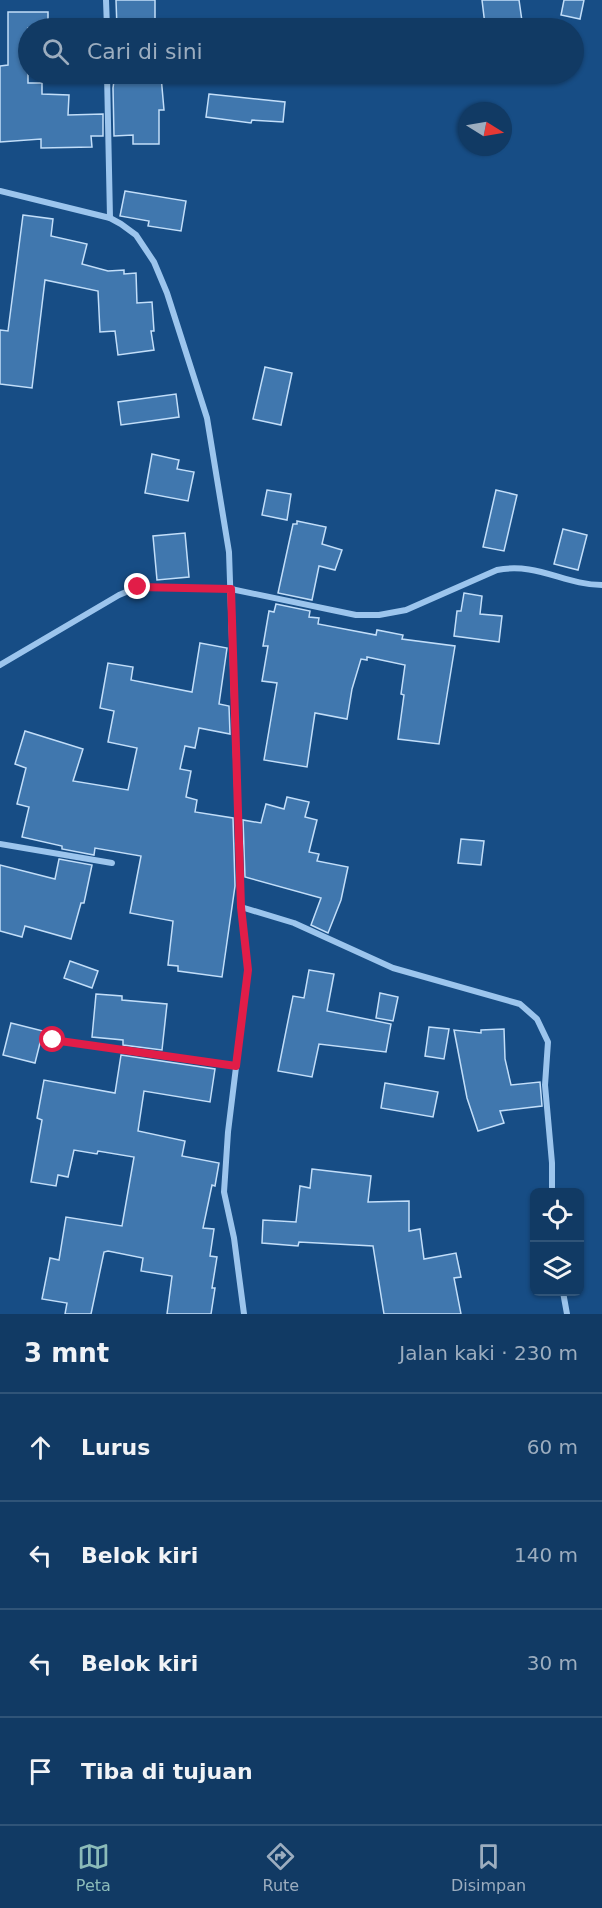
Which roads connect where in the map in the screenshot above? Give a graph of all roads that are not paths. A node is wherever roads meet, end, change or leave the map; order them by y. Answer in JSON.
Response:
{"nodes":[{"id":1,"x":106,"y":0,"type":"edge"},
{"id":2,"x":107,"y":18,"type":"edge"},
{"id":3,"x":107,"y":84,"type":"edge"},
{"id":4,"x":0,"y":191,"type":"edge"},
{"id":5,"x":110,"y":218,"type":"junction"},
{"id":6,"x":602,"y":585,"type":"edge"},
{"id":7,"x":231,"y":589,"type":"junction"},
{"id":8,"x":0,"y":665,"type":"edge"},
{"id":9,"x":0,"y":844,"type":"edge"},
{"id":10,"x":112,"y":863,"type":"dead end"},
{"id":11,"x":241,"y":907,"type":"junction"},
{"id":12,"x":53,"y":1040,"type":"dead end"},
{"id":13,"x":236,"y":1066,"type":"junction"},
{"id":14,"x":552,"y":1188,"type":"edge"},
{"id":15,"x":564,"y":1296,"type":"edge"},
{"id":16,"x":244,"y":1314,"type":"edge"},
{"id":17,"x":567,"y":1314,"type":"edge"}],
"edges":[{"from":1,"to":2,"type":"street"},
{"from":3,"to":5,"type":"street"},
{"from":4,"to":5,"type":"street"},
{"from":5,"to":7,"type":"street"},
{"from":6,"to":7,"type":"street"},
{"from":7,"to":8,"type":"street"},
{"from":7,"to":11,"type":"street"},
{"from":9,"to":10,"type":"street"},
{"from":11,"to":13,"type":"street"},
{"from":11,"to":14,"type":"street"},
{"from":12,"to":13,"type":"street"},
{"from":13,"to":16,"type":"street"},
{"from":15,"to":17,"type":"street"}]}
